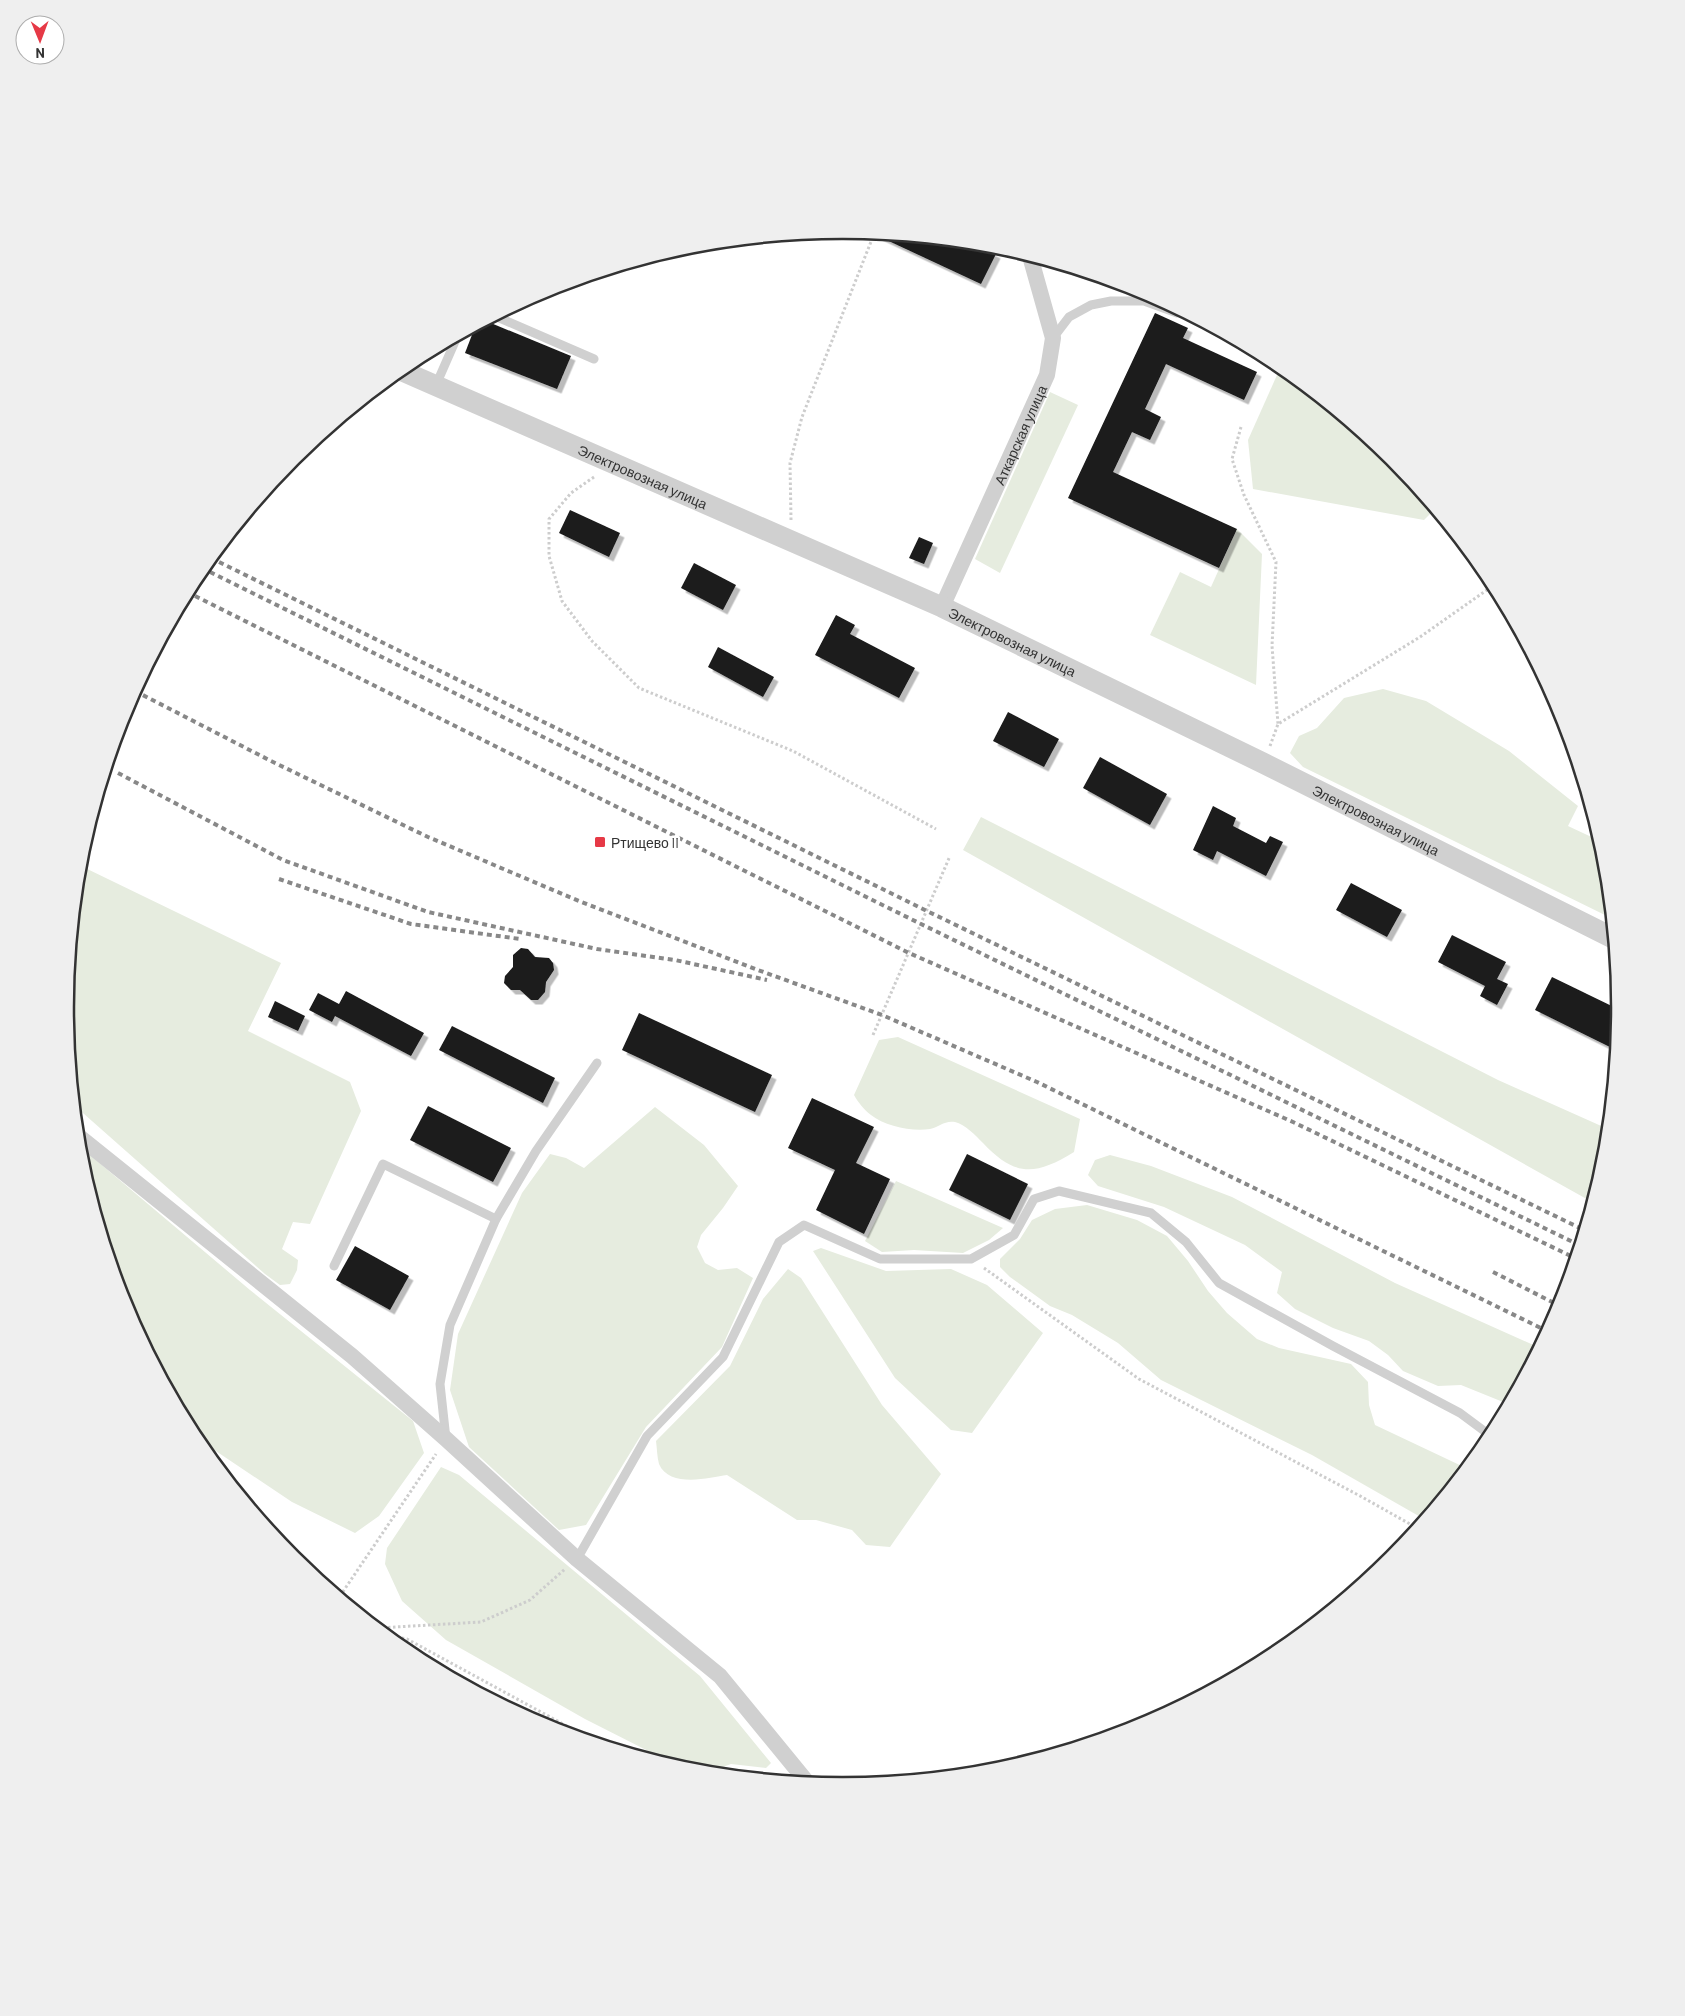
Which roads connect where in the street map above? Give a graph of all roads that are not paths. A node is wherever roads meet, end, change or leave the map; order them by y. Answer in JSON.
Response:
{"nodes":[{"id":1,"x":1032,"y":263,"type":"edge"},
{"id":2,"x":1144,"y":301,"type":"edge"},
{"id":3,"x":502,"y":319,"type":"edge"},
{"id":4,"x":1052,"y":338,"type":"junction"},
{"id":5,"x":454,"y":345,"type":"edge"},
{"id":6,"x":594,"y":359,"type":"dead end"},
{"id":7,"x":409,"y":374,"type":"edge"},
{"id":8,"x":436,"y":385,"type":"junction"},
{"id":9,"x":942,"y":607,"type":"junction"},
{"id":10,"x":1608,"y":935,"type":"edge"},
{"id":11,"x":598,"y":1064,"type":"dead end"},
{"id":12,"x":86,"y":1141,"type":"edge"},
{"id":13,"x":496,"y":1219,"type":"junction"},
{"id":14,"x":334,"y":1266,"type":"dead end"},
{"id":15,"x":1484,"y":1431,"type":"edge"},
{"id":16,"x":446,"y":1439,"type":"junction"},
{"id":17,"x":577,"y":1559,"type":"junction"},
{"id":18,"x":801,"y":1775,"type":"edge"}],
"edges":[{"from":1,"to":4,"type":"street","name":"Аткарская улица"},
{"from":2,"to":4,"type":"lane"},
{"from":3,"to":6,"type":"lane"},
{"from":4,"to":9,"type":"street","name":"Аткарская улица"},
{"from":5,"to":8,"type":"lane"},
{"from":7,"to":8,"type":"street","name":"Электровозная улица"},
{"from":8,"to":9,"type":"street","name":"Электровозная улица"},
{"from":9,"to":10,"type":"street","name":"Электровозная улица"},
{"from":11,"to":13,"type":"lane"},
{"from":12,"to":16,"type":"street"},
{"from":13,"to":14,"type":"lane"},
{"from":13,"to":16,"type":"lane"},
{"from":15,"to":17,"type":"lane"},
{"from":16,"to":17,"type":"street"},
{"from":17,"to":18,"type":"street"}]}
